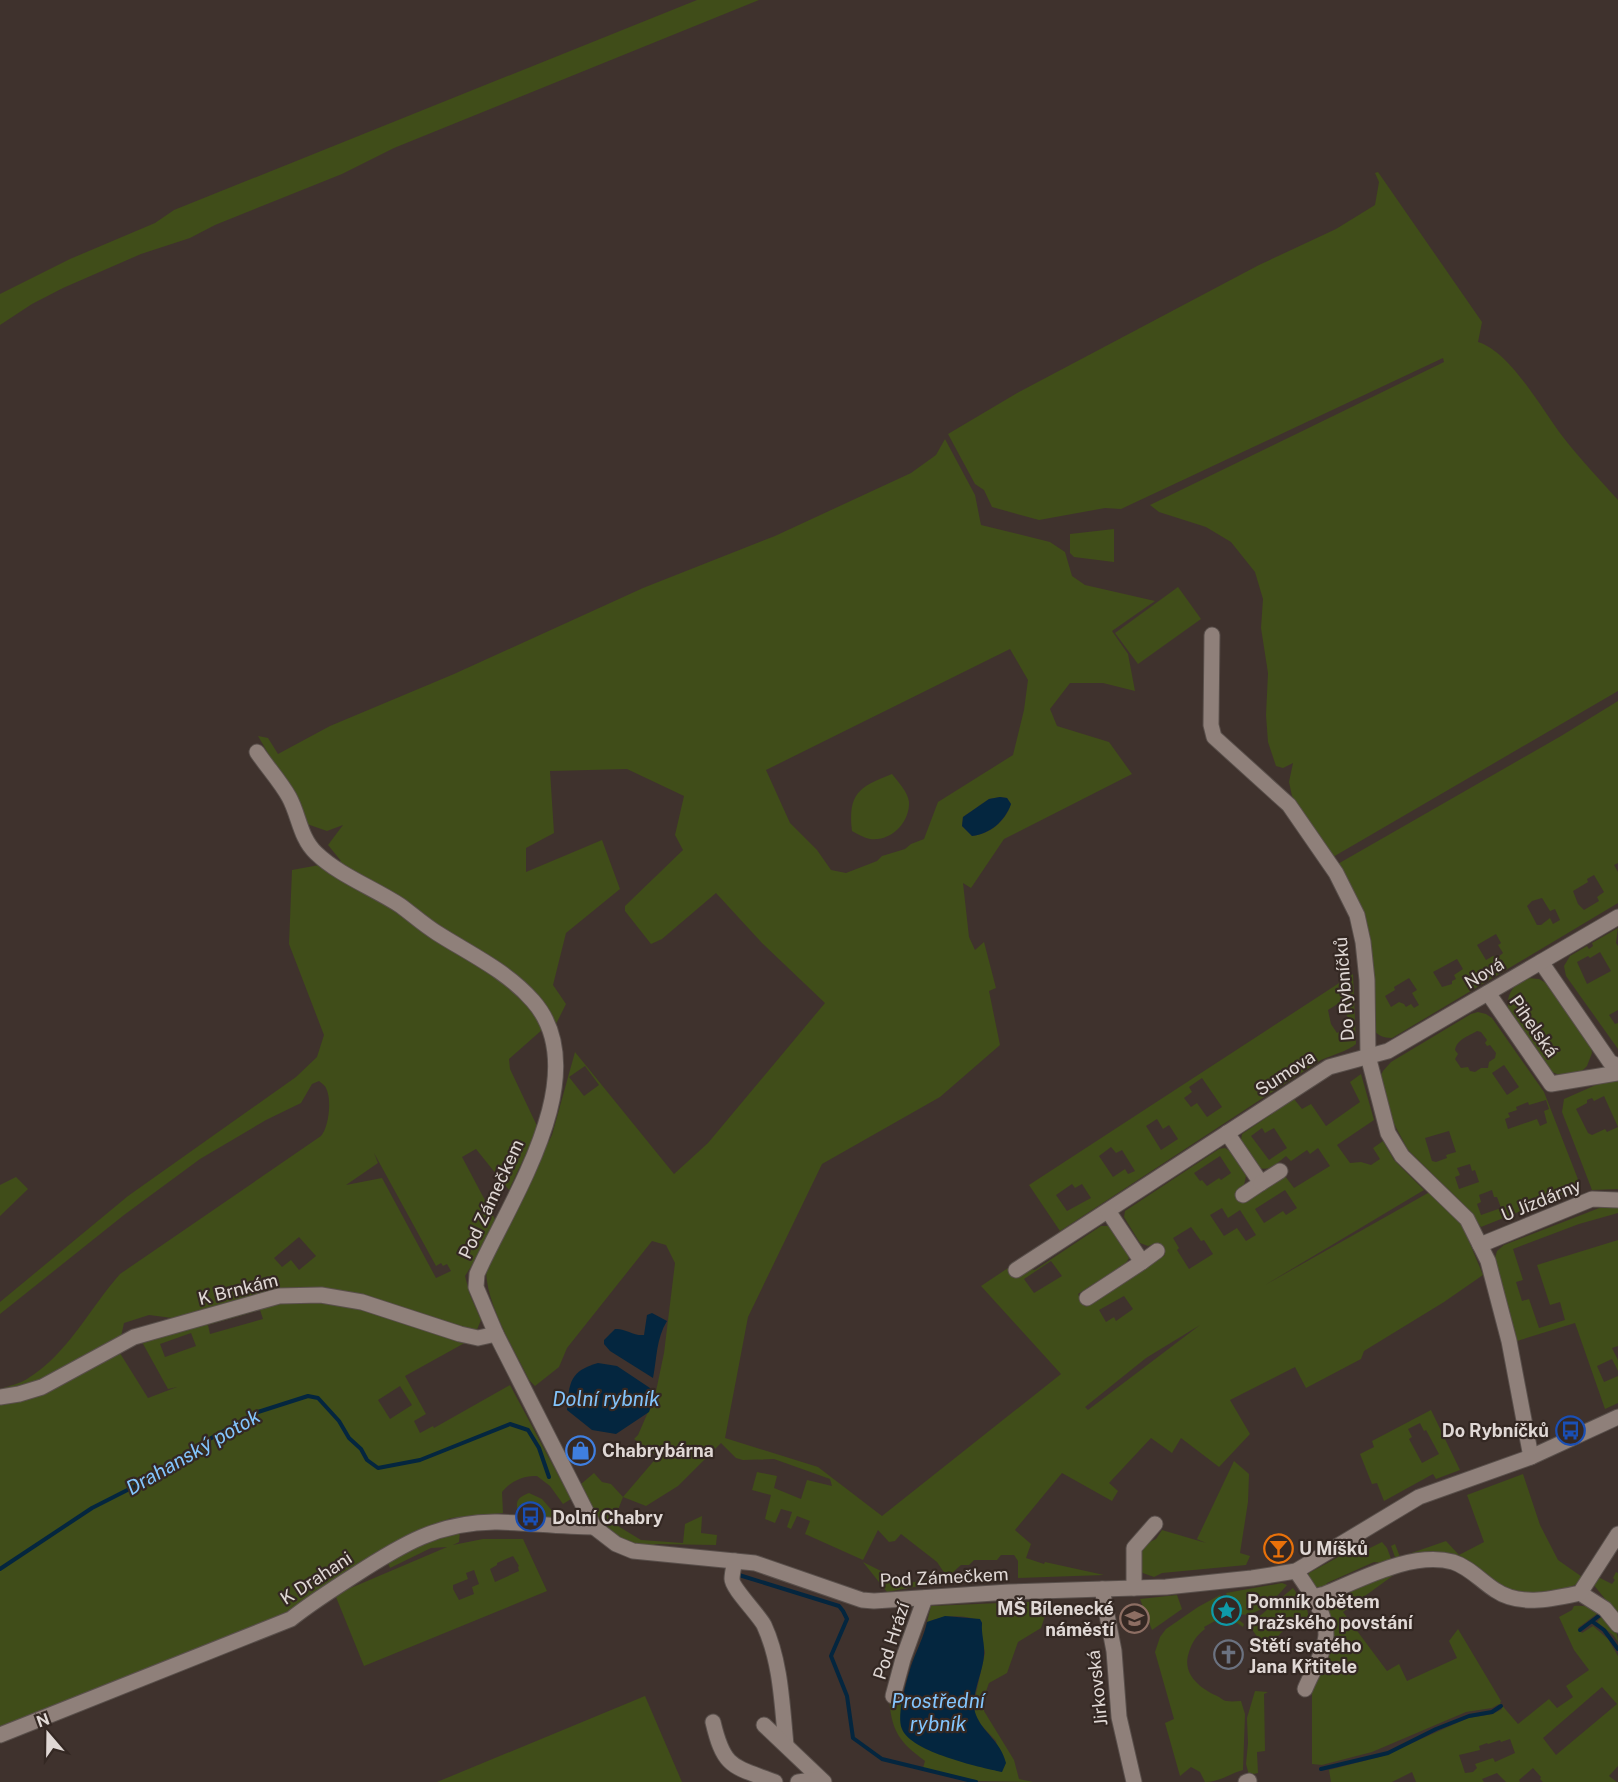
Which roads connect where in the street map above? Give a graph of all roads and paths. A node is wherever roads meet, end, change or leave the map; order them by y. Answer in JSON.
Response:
{"nodes":[{"id":1,"x":1212,"y":635,"type":"dead end"},
{"id":2,"x":257,"y":752,"type":"dead end"},
{"id":3,"x":1618,"y":917,"type":"edge"},
{"id":4,"x":1541,"y":962,"type":"junction"},
{"id":5,"x":1488,"y":993,"type":"junction"},
{"id":6,"x":1368,"y":1056,"type":"junction"},
{"id":7,"x":1618,"y":1066,"type":"edge"},
{"id":8,"x":1618,"y":1073,"type":"edge"},
{"id":9,"x":1227,"y":1133,"type":"junction"},
{"id":10,"x":1280,"y":1171,"type":"dead end"},
{"id":11,"x":1261,"y":1183,"type":"junction"},
{"id":12,"x":1243,"y":1195,"type":"dead end"},
{"id":13,"x":1618,"y":1200,"type":"edge"},
{"id":14,"x":1108,"y":1211,"type":"junction"},
{"id":15,"x":1480,"y":1245,"type":"junction"},
{"id":16,"x":1157,"y":1251,"type":"dead end"},
{"id":17,"x":1142,"y":1262,"type":"junction"},
{"id":18,"x":1016,"y":1270,"type":"dead end"},
{"id":19,"x":1087,"y":1298,"type":"dead end"},
{"id":20,"x":496,"y":1334,"type":"junction"},
{"id":21,"x":0,"y":1397,"type":"edge"},
{"id":22,"x":1618,"y":1417,"type":"edge"},
{"id":23,"x":1531,"y":1457,"type":"junction"},
{"id":24,"x":1155,"y":1524,"type":"dead end"},
{"id":25,"x":594,"y":1527,"type":"junction"},
{"id":26,"x":1618,"y":1534,"type":"edge"},
{"id":27,"x":735,"y":1561,"type":"junction"},
{"id":28,"x":1296,"y":1571,"type":"junction"},
{"id":29,"x":1134,"y":1588,"type":"junction"},
{"id":30,"x":1580,"y":1593,"type":"junction"},
{"id":31,"x":1103,"y":1595,"type":"junction"},
{"id":32,"x":1313,"y":1597,"type":"junction"},
{"id":33,"x":925,"y":1598,"type":"junction"},
{"id":34,"x":1618,"y":1625,"type":"edge"},
{"id":35,"x":1305,"y":1689,"type":"dead end"},
{"id":36,"x":893,"y":1696,"type":"dead end"},
{"id":37,"x":713,"y":1722,"type":"dead end"},
{"id":38,"x":764,"y":1725,"type":"dead end"},
{"id":39,"x":0,"y":1735,"type":"edge"},
{"id":40,"x":786,"y":1745,"type":"junction"},
{"id":41,"x":822,"y":1780,"type":"edge"},
{"id":42,"x":775,"y":1782,"type":"edge"},
{"id":43,"x":798,"y":1782,"type":"edge"},
{"id":44,"x":1134,"y":1782,"type":"edge"}],
"edges":[{"from":1,"to":6,"type":"street","name":"Do Rybníčků"},
{"from":2,"to":20,"type":"street","name":"Pod Zámečkem"},
{"from":3,"to":4,"type":"street","name":"Nová"},
{"from":4,"to":5,"type":"street","name":"Nová"},
{"from":4,"to":7,"type":"street"},
{"from":5,"to":6,"type":"street","name":"Nová"},
{"from":5,"to":8,"type":"street","name":"Pihelská"},
{"from":6,"to":9,"type":"street","name":"Sumova"},
{"from":6,"to":15,"type":"street","name":"Do Rybníčků"},
{"from":9,"to":11,"type":"street"},
{"from":9,"to":14,"type":"street","name":"Sumova"},
{"from":10,"to":11,"type":"street"},
{"from":11,"to":12,"type":"street"},
{"from":13,"to":15,"type":"street","name":"U Jízdárny"},
{"from":14,"to":17,"type":"street"},
{"from":14,"to":18,"type":"street","name":"Sumova"},
{"from":15,"to":23,"type":"street","name":"Do Rybníčků"},
{"from":16,"to":17,"type":"street"},
{"from":17,"to":19,"type":"street"},
{"from":20,"to":21,"type":"street","name":"K Brnkám"},
{"from":20,"to":25,"type":"street","name":"Pod Zámečkem"},
{"from":22,"to":23,"type":"street"},
{"from":23,"to":28,"type":"street"},
{"from":24,"to":29,"type":"street"},
{"from":25,"to":27,"type":"street","name":"Pod Zámečkem"},
{"from":25,"to":39,"type":"street","name":"K Drahani"},
{"from":26,"to":30,"type":"street"},
{"from":27,"to":33,"type":"street","name":"Pod Zámečkem"},
{"from":27,"to":40,"type":"street"},
{"from":28,"to":29,"type":"street","name":"Pod Zámečkem"},
{"from":28,"to":32,"type":"street"},
{"from":29,"to":31,"type":"street","name":"Pod Zámečkem"},
{"from":30,"to":32,"type":"street"},
{"from":30,"to":34,"type":"street"},
{"from":31,"to":33,"type":"street","name":"Pod Zámečkem"},
{"from":31,"to":44,"type":"street","name":"Jirkovská"},
{"from":32,"to":35,"type":"street"},
{"from":33,"to":36,"type":"street","name":"Pod Hrází"},
{"from":37,"to":42,"type":"street"},
{"from":38,"to":40,"type":"street"},
{"from":40,"to":41,"type":"street"},
{"from":41,"to":43,"type":"street"}]}
